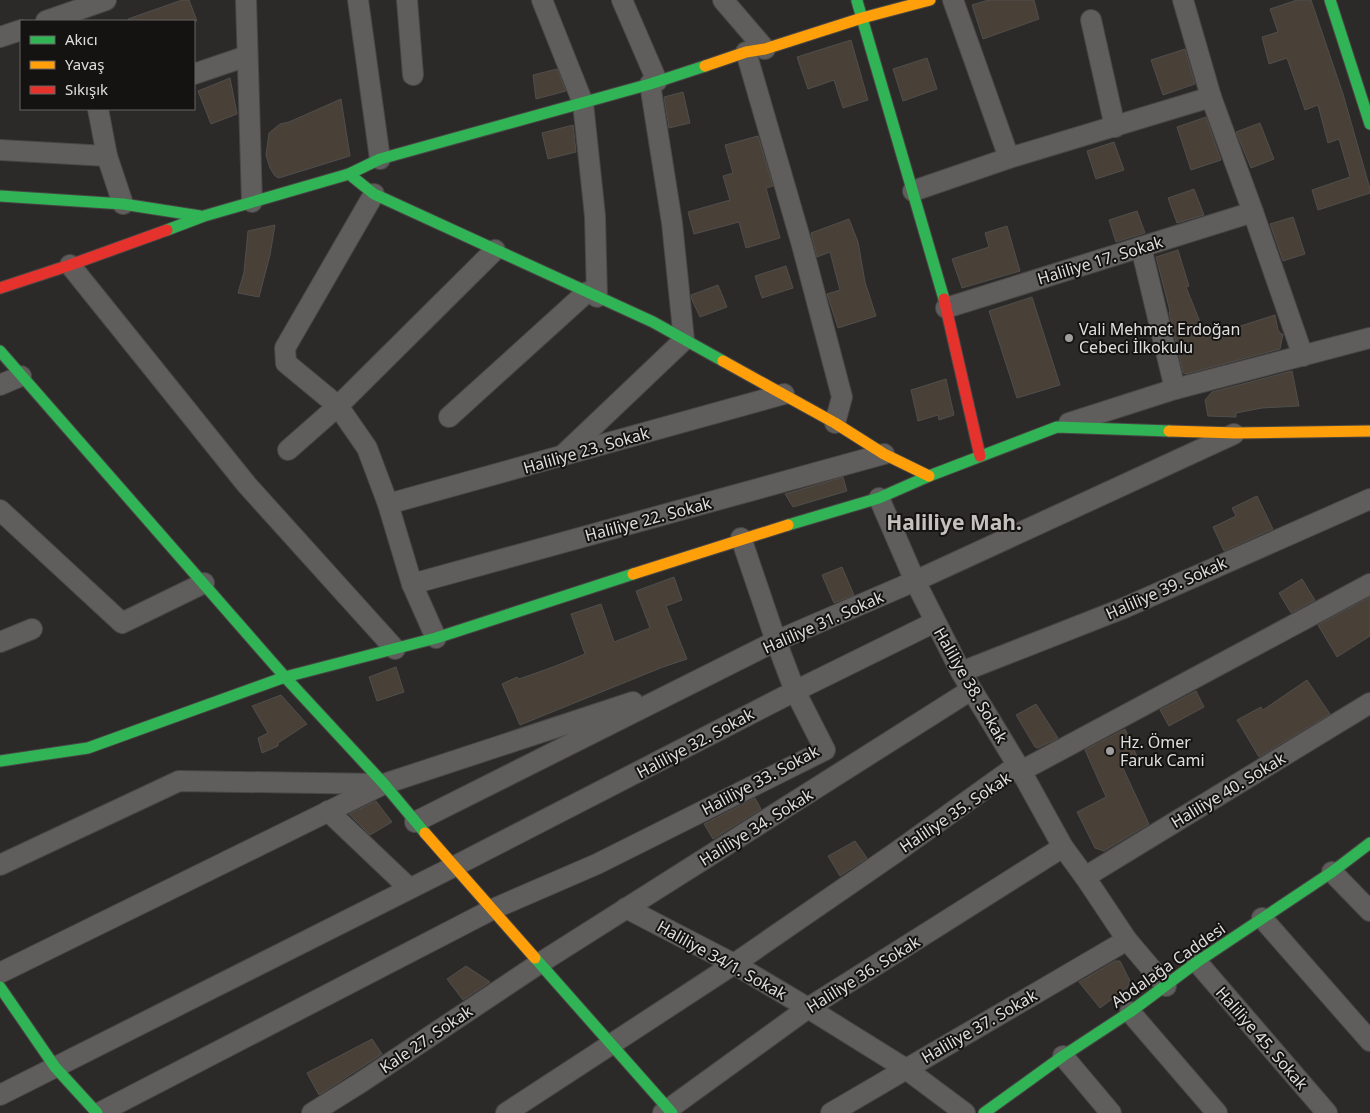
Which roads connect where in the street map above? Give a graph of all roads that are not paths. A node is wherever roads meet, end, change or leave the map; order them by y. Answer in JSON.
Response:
{"nodes":[{"id":1,"x":106,"y":0,"type":"edge"},
{"id":2,"x":246,"y":0,"type":"edge"},
{"id":3,"x":358,"y":0,"type":"edge"},
{"id":4,"x":407,"y":0,"type":"edge"},
{"id":5,"x":542,"y":0,"type":"edge"},
{"id":6,"x":622,"y":0,"type":"edge"},
{"id":7,"x":723,"y":0,"type":"edge"},
{"id":8,"x":857,"y":0,"type":"edge"},
{"id":9,"x":930,"y":0,"type":"edge"},
{"id":10,"x":953,"y":0,"type":"edge"},
{"id":11,"x":1183,"y":0,"type":"edge"},
{"id":12,"x":1330,"y":0,"type":"edge"},
{"id":13,"x":55,"y":15,"type":"edge"},
{"id":14,"x":862,"y":18,"type":"junction"},
{"id":15,"x":1091,"y":20,"type":"dead end"},
{"id":16,"x":20,"y":30,"type":"edge"},
{"id":17,"x":0,"y":37,"type":"edge"},
{"id":18,"x":755,"y":51,"type":"junction"},
{"id":19,"x":247,"y":56,"type":"junction"},
{"id":20,"x":195,"y":74,"type":"edge"},
{"id":21,"x":413,"y":75,"type":"dead end"},
{"id":22,"x":654,"y":83,"type":"junction"},
{"id":23,"x":1211,"y":97,"type":"junction"},
{"id":24,"x":583,"y":102,"type":"junction"},
{"id":25,"x":98,"y":110,"type":"edge"},
{"id":26,"x":1370,"y":124,"type":"edge"},
{"id":27,"x":1114,"y":127,"type":"junction"},
{"id":28,"x":0,"y":150,"type":"edge"},
{"id":29,"x":107,"y":156,"type":"junction"},
{"id":30,"x":1009,"y":158,"type":"junction"},
{"id":31,"x":380,"y":159,"type":"junction"},
{"id":32,"x":348,"y":174,"type":"junction"},
{"id":33,"x":913,"y":191,"type":"junction"},
{"id":34,"x":374,"y":194,"type":"junction"},
{"id":35,"x":0,"y":196,"type":"edge"},
{"id":36,"x":252,"y":202,"type":"junction"},
{"id":37,"x":123,"y":204,"type":"junction"},
{"id":38,"x":1254,"y":212,"type":"junction"},
{"id":39,"x":204,"y":216,"type":"junction"},
{"id":40,"x":1140,"y":247,"type":"junction"},
{"id":41,"x":495,"y":250,"type":"junction"},
{"id":42,"x":70,"y":265,"type":"junction"},
{"id":43,"x":0,"y":288,"type":"edge"},
{"id":44,"x":592,"y":294,"type":"junction"},
{"id":45,"x":946,"y":308,"type":"junction"},
{"id":46,"x":1370,"y":338,"type":"edge"},
{"id":47,"x":684,"y":340,"type":"junction"},
{"id":48,"x":0,"y":352,"type":"edge"},
{"id":49,"x":1303,"y":356,"type":"junction"},
{"id":50,"x":21,"y":376,"type":"junction"},
{"id":51,"x":0,"y":385,"type":"edge"},
{"id":52,"x":1175,"y":389,"type":"junction"},
{"id":53,"x":784,"y":394,"type":"junction"},
{"id":54,"x":338,"y":406,"type":"junction"},
{"id":55,"x":449,"y":417,"type":"dead end"},
{"id":56,"x":835,"y":423,"type":"junction"},
{"id":57,"x":1057,"y":427,"type":"junction"},
{"id":58,"x":1370,"y":431,"type":"edge"},
{"id":59,"x":1236,"y":433,"type":"junction"},
{"id":60,"x":288,"y":450,"type":"dead end"},
{"id":61,"x":884,"y":454,"type":"junction"},
{"id":62,"x":980,"y":456,"type":"junction"},
{"id":63,"x":561,"y":457,"type":"junction"},
{"id":64,"x":929,"y":476,"type":"junction"},
{"id":65,"x":878,"y":498,"type":"junction"},
{"id":66,"x":1370,"y":499,"type":"edge"},
{"id":67,"x":388,"y":504,"type":"junction"},
{"id":68,"x":2,"y":516,"type":"edge"},
{"id":69,"x":741,"y":538,"type":"junction"},
{"id":70,"x":915,"y":582,"type":"junction"},
{"id":71,"x":204,"y":583,"type":"junction"},
{"id":72,"x":412,"y":584,"type":"junction"},
{"id":73,"x":1370,"y":584,"type":"edge"},
{"id":74,"x":935,"y":622,"type":"junction"},
{"id":75,"x":32,"y":629,"type":"dead end"},
{"id":76,"x":436,"y":638,"type":"junction"},
{"id":77,"x":776,"y":641,"type":"junction"},
{"id":78,"x":0,"y":642,"type":"edge"},
{"id":79,"x":395,"y":649,"type":"junction"},
{"id":80,"x":961,"y":672,"type":"junction"},
{"id":81,"x":285,"y":677,"type":"junction"},
{"id":82,"x":699,"y":680,"type":"junction"},
{"id":83,"x":971,"y":690,"type":"junction"},
{"id":84,"x":795,"y":691,"type":"junction"},
{"id":85,"x":1370,"y":703,"type":"edge"},
{"id":86,"x":825,"y":750,"type":"junction"},
{"id":87,"x":0,"y":761,"type":"edge"},
{"id":88,"x":1021,"y":771,"type":"junction"},
{"id":89,"x":839,"y":774,"type":"junction"},
{"id":90,"x":384,"y":784,"type":"junction"},
{"id":91,"x":328,"y":811,"type":"junction"},
{"id":92,"x":415,"y":822,"type":"junction"},
{"id":93,"x":1370,"y":843,"type":"edge"},
{"id":94,"x":1063,"y":847,"type":"junction"},
{"id":95,"x":0,"y":864,"type":"edge"},
{"id":96,"x":455,"y":866,"type":"junction"},
{"id":97,"x":1332,"y":872,"type":"junction"},
{"id":98,"x":1086,"y":877,"type":"junction"},
{"id":99,"x":409,"y":888,"type":"junction"},
{"id":100,"x":626,"y":908,"type":"junction"},
{"id":101,"x":493,"y":910,"type":"junction"},
{"id":102,"x":1370,"y":911,"type":"edge"},
{"id":103,"x":1262,"y":918,"type":"junction"},
{"id":104,"x":1127,"y":940,"type":"junction"},
{"id":105,"x":1198,"y":962,"type":"junction"},
{"id":106,"x":540,"y":963,"type":"junction"},
{"id":107,"x":734,"y":964,"type":"junction"},
{"id":108,"x":0,"y":973,"type":"edge"},
{"id":109,"x":1166,"y":986,"type":"junction"},
{"id":110,"x":0,"y":987,"type":"edge"},
{"id":111,"x":808,"y":1008,"type":"junction"},
{"id":112,"x":1130,"y":1012,"type":"junction"},
{"id":113,"x":1370,"y":1041,"type":"edge"},
{"id":114,"x":610,"y":1044,"type":"junction"},
{"id":115,"x":1062,"y":1056,"type":"junction"},
{"id":116,"x":55,"y":1067,"type":"junction"},
{"id":117,"x":906,"y":1069,"type":"junction"},
{"id":118,"x":0,"y":1095,"type":"edge"},
{"id":119,"x":993,"y":1111,"type":"edge"},
{"id":120,"x":668,"y":1112,"type":"edge"},
{"id":121,"x":98,"y":1113,"type":"edge"},
{"id":122,"x":312,"y":1113,"type":"edge"},
{"id":123,"x":506,"y":1113,"type":"edge"},
{"id":124,"x":831,"y":1113,"type":"edge"},
{"id":125,"x":965,"y":1113,"type":"edge"},
{"id":126,"x":1111,"y":1113,"type":"edge"},
{"id":127,"x":1218,"y":1113,"type":"edge"},
{"id":128,"x":1327,"y":1113,"type":"edge"}],
"edges":[{"from":1,"to":13,"type":"street"},
{"from":2,"to":19,"type":"street"},
{"from":3,"to":31,"type":"street"},
{"from":4,"to":21,"type":"street"},
{"from":5,"to":24,"type":"street"},
{"from":6,"to":22,"type":"street"},
{"from":7,"to":18,"type":"street"},
{"from":8,"to":14,"type":"street"},
{"from":9,"to":14,"type":"street"},
{"from":10,"to":30,"type":"street"},
{"from":11,"to":23,"type":"street"},
{"from":12,"to":26,"type":"street"},
{"from":14,"to":18,"type":"street"},
{"from":14,"to":33,"type":"street"},
{"from":15,"to":27,"type":"street"},
{"from":16,"to":17,"type":"street"},
{"from":18,"to":22,"type":"street"},
{"from":18,"to":56,"type":"street"},
{"from":19,"to":20,"type":"street"},
{"from":19,"to":36,"type":"street"},
{"from":22,"to":24,"type":"street"},
{"from":22,"to":47,"type":"street"},
{"from":23,"to":27,"type":"street"},
{"from":23,"to":38,"type":"street"},
{"from":24,"to":31,"type":"street"},
{"from":24,"to":44,"type":"street"},
{"from":25,"to":29,"type":"street"},
{"from":27,"to":30,"type":"street"},
{"from":28,"to":29,"type":"street"},
{"from":29,"to":37,"type":"street"},
{"from":30,"to":33,"type":"street"},
{"from":31,"to":32,"type":"street"},
{"from":32,"to":34,"type":"street"},
{"from":32,"to":36,"type":"street"},
{"from":33,"to":45,"type":"street"},
{"from":34,"to":41,"type":"street"},
{"from":34,"to":54,"type":"street"},
{"from":35,"to":37,"type":"street"},
{"from":36,"to":39,"type":"street"},
{"from":37,"to":39,"type":"street"},
{"from":38,"to":40,"type":"street","name":"Haliliye 17. Sokak"},
{"from":38,"to":49,"type":"street"},
{"from":39,"to":42,"type":"street"},
{"from":40,"to":45,"type":"street","name":"Haliliye 17. Sokak"},
{"from":40,"to":52,"type":"street"},
{"from":41,"to":44,"type":"street"},
{"from":41,"to":54,"type":"street"},
{"from":42,"to":43,"type":"street"},
{"from":42,"to":79,"type":"street"},
{"from":44,"to":47,"type":"street"},
{"from":44,"to":55,"type":"street"},
{"from":45,"to":62,"type":"street"},
{"from":46,"to":49,"type":"street"},
{"from":47,"to":53,"type":"street"},
{"from":47,"to":63,"type":"street"},
{"from":48,"to":50,"type":"street"},
{"from":49,"to":52,"type":"street"},
{"from":50,"to":51,"type":"street"},
{"from":50,"to":71,"type":"street"},
{"from":52,"to":57,"type":"street"},
{"from":53,"to":56,"type":"street"},
{"from":53,"to":63,"type":"street","name":"Haliliye 23. Sokak"},
{"from":54,"to":60,"type":"street"},
{"from":54,"to":67,"type":"street"},
{"from":56,"to":61,"type":"street"},
{"from":57,"to":59,"type":"street"},
{"from":57,"to":62,"type":"street"},
{"from":58,"to":59,"type":"street"},
{"from":59,"to":70,"type":"street","name":"Haliliye 31. Sokak"},
{"from":61,"to":64,"type":"street"},
{"from":61,"to":72,"type":"street","name":"Haliliye 22. Sokak"},
{"from":62,"to":64,"type":"street"},
{"from":63,"to":67,"type":"street","name":"Haliliye 23. Sokak"},
{"from":64,"to":65,"type":"street"},
{"from":65,"to":69,"type":"street"},
{"from":65,"to":70,"type":"street","name":"Haliliye 38. Sokak"},
{"from":66,"to":80,"type":"street","name":"Haliliye 39. Sokak"},
{"from":67,"to":72,"type":"street"},
{"from":68,"to":71,"type":"street"},
{"from":69,"to":76,"type":"street"},
{"from":69,"to":77,"type":"street","name":"Haliliye 33. Sokak"},
{"from":70,"to":74,"type":"street","name":"Haliliye 38. Sokak"},
{"from":70,"to":77,"type":"street","name":"Haliliye 31. Sokak"},
{"from":71,"to":81,"type":"street"},
{"from":72,"to":76,"type":"street"},
{"from":73,"to":88,"type":"street","name":"Haliliye 35. Sokak"},
{"from":74,"to":80,"type":"street","name":"Haliliye 38. Sokak"},
{"from":74,"to":84,"type":"street","name":"Haliliye 32. Sokak"},
{"from":75,"to":78,"type":"street"},
{"from":76,"to":79,"type":"street"},
{"from":77,"to":82,"type":"street","name":"Haliliye 31. Sokak"},
{"from":77,"to":84,"type":"street","name":"Haliliye 33. Sokak"},
{"from":79,"to":81,"type":"street"},
{"from":80,"to":83,"type":"street","name":"Haliliye 38. Sokak"},
{"from":81,"to":87,"type":"street"},
{"from":81,"to":90,"type":"street"},
{"from":82,"to":90,"type":"street"},
{"from":82,"to":92,"type":"street","name":"Haliliye 31. Sokak"},
{"from":83,"to":88,"type":"street","name":"Haliliye 38. Sokak"},
{"from":83,"to":89,"type":"street","name":"Haliliye 34. Sokak"},
{"from":84,"to":86,"type":"street","name":"Haliliye 33. Sokak"},
{"from":84,"to":96,"type":"street","name":"Haliliye 32. Sokak"},
{"from":85,"to":98,"type":"street","name":"Haliliye 40. Sokak"},
{"from":86,"to":89,"type":"street"},
{"from":86,"to":101,"type":"street","name":"Haliliye 33. Sokak"},
{"from":88,"to":94,"type":"street","name":"Haliliye 38. Sokak"},
{"from":88,"to":107,"type":"street","name":"Haliliye 35. Sokak"},
{"from":89,"to":100,"type":"street","name":"Haliliye 34. Sokak"},
{"from":90,"to":91,"type":"street"},
{"from":90,"to":92,"type":"street"},
{"from":90,"to":95,"type":"street"},
{"from":91,"to":99,"type":"street"},
{"from":91,"to":108,"type":"street"},
{"from":92,"to":96,"type":"street"},
{"from":93,"to":97,"type":"street","name":"Abdalağa Caddesi"},
{"from":94,"to":98,"type":"street","name":"Haliliye 38. Sokak"},
{"from":94,"to":111,"type":"street","name":"Haliliye 36. Sokak"},
{"from":96,"to":99,"type":"street","name":"Haliliye 32. Sokak"},
{"from":96,"to":101,"type":"street"},
{"from":97,"to":102,"type":"street"},
{"from":97,"to":103,"type":"street","name":"Abdalağa Caddesi"},
{"from":98,"to":104,"type":"street","name":"Haliliye 38. Sokak"},
{"from":99,"to":116,"type":"street","name":"Haliliye 32. Sokak"},
{"from":100,"to":106,"type":"street","name":"Haliliye 34. Sokak"},
{"from":100,"to":107,"type":"street","name":"Haliliye 34/1. Sokak"},
{"from":101,"to":106,"type":"street"},
{"from":101,"to":121,"type":"street","name":"Haliliye 33. Sokak"},
{"from":103,"to":105,"type":"street","name":"Abdalağa Caddesi"},
{"from":103,"to":113,"type":"street"},
{"from":104,"to":109,"type":"street","name":"Haliliye 38. Sokak"},
{"from":104,"to":117,"type":"street","name":"Haliliye 37. Sokak"},
{"from":105,"to":109,"type":"street","name":"Abdalağa Caddesi"},
{"from":105,"to":128,"type":"street","name":"Haliliye 45. Sokak"},
{"from":106,"to":114,"type":"street"},
{"from":106,"to":122,"type":"street","name":"Kale 27. Sokak"},
{"from":107,"to":111,"type":"street","name":"Haliliye 34/1. Sokak"},
{"from":107,"to":114,"type":"street","name":"Haliliye 35. Sokak"},
{"from":109,"to":112,"type":"street","name":"Abdalağa Caddesi"},
{"from":110,"to":116,"type":"street"},
{"from":111,"to":117,"type":"street","name":"Haliliye 34/1. Sokak"},
{"from":111,"to":120,"type":"street","name":"Haliliye 36. Sokak"},
{"from":112,"to":115,"type":"street","name":"Abdalağa Caddesi"},
{"from":112,"to":127,"type":"street"},
{"from":114,"to":120,"type":"street"},
{"from":114,"to":123,"type":"street","name":"Haliliye 35. Sokak"},
{"from":115,"to":119,"type":"street","name":"Abdalağa Caddesi"},
{"from":115,"to":126,"type":"street"},
{"from":116,"to":118,"type":"street","name":"Haliliye 32. Sokak"},
{"from":116,"to":121,"type":"street"},
{"from":117,"to":124,"type":"street","name":"Haliliye 37. Sokak"},
{"from":117,"to":125,"type":"street","name":"Haliliye 34/1. Sokak"}]}
